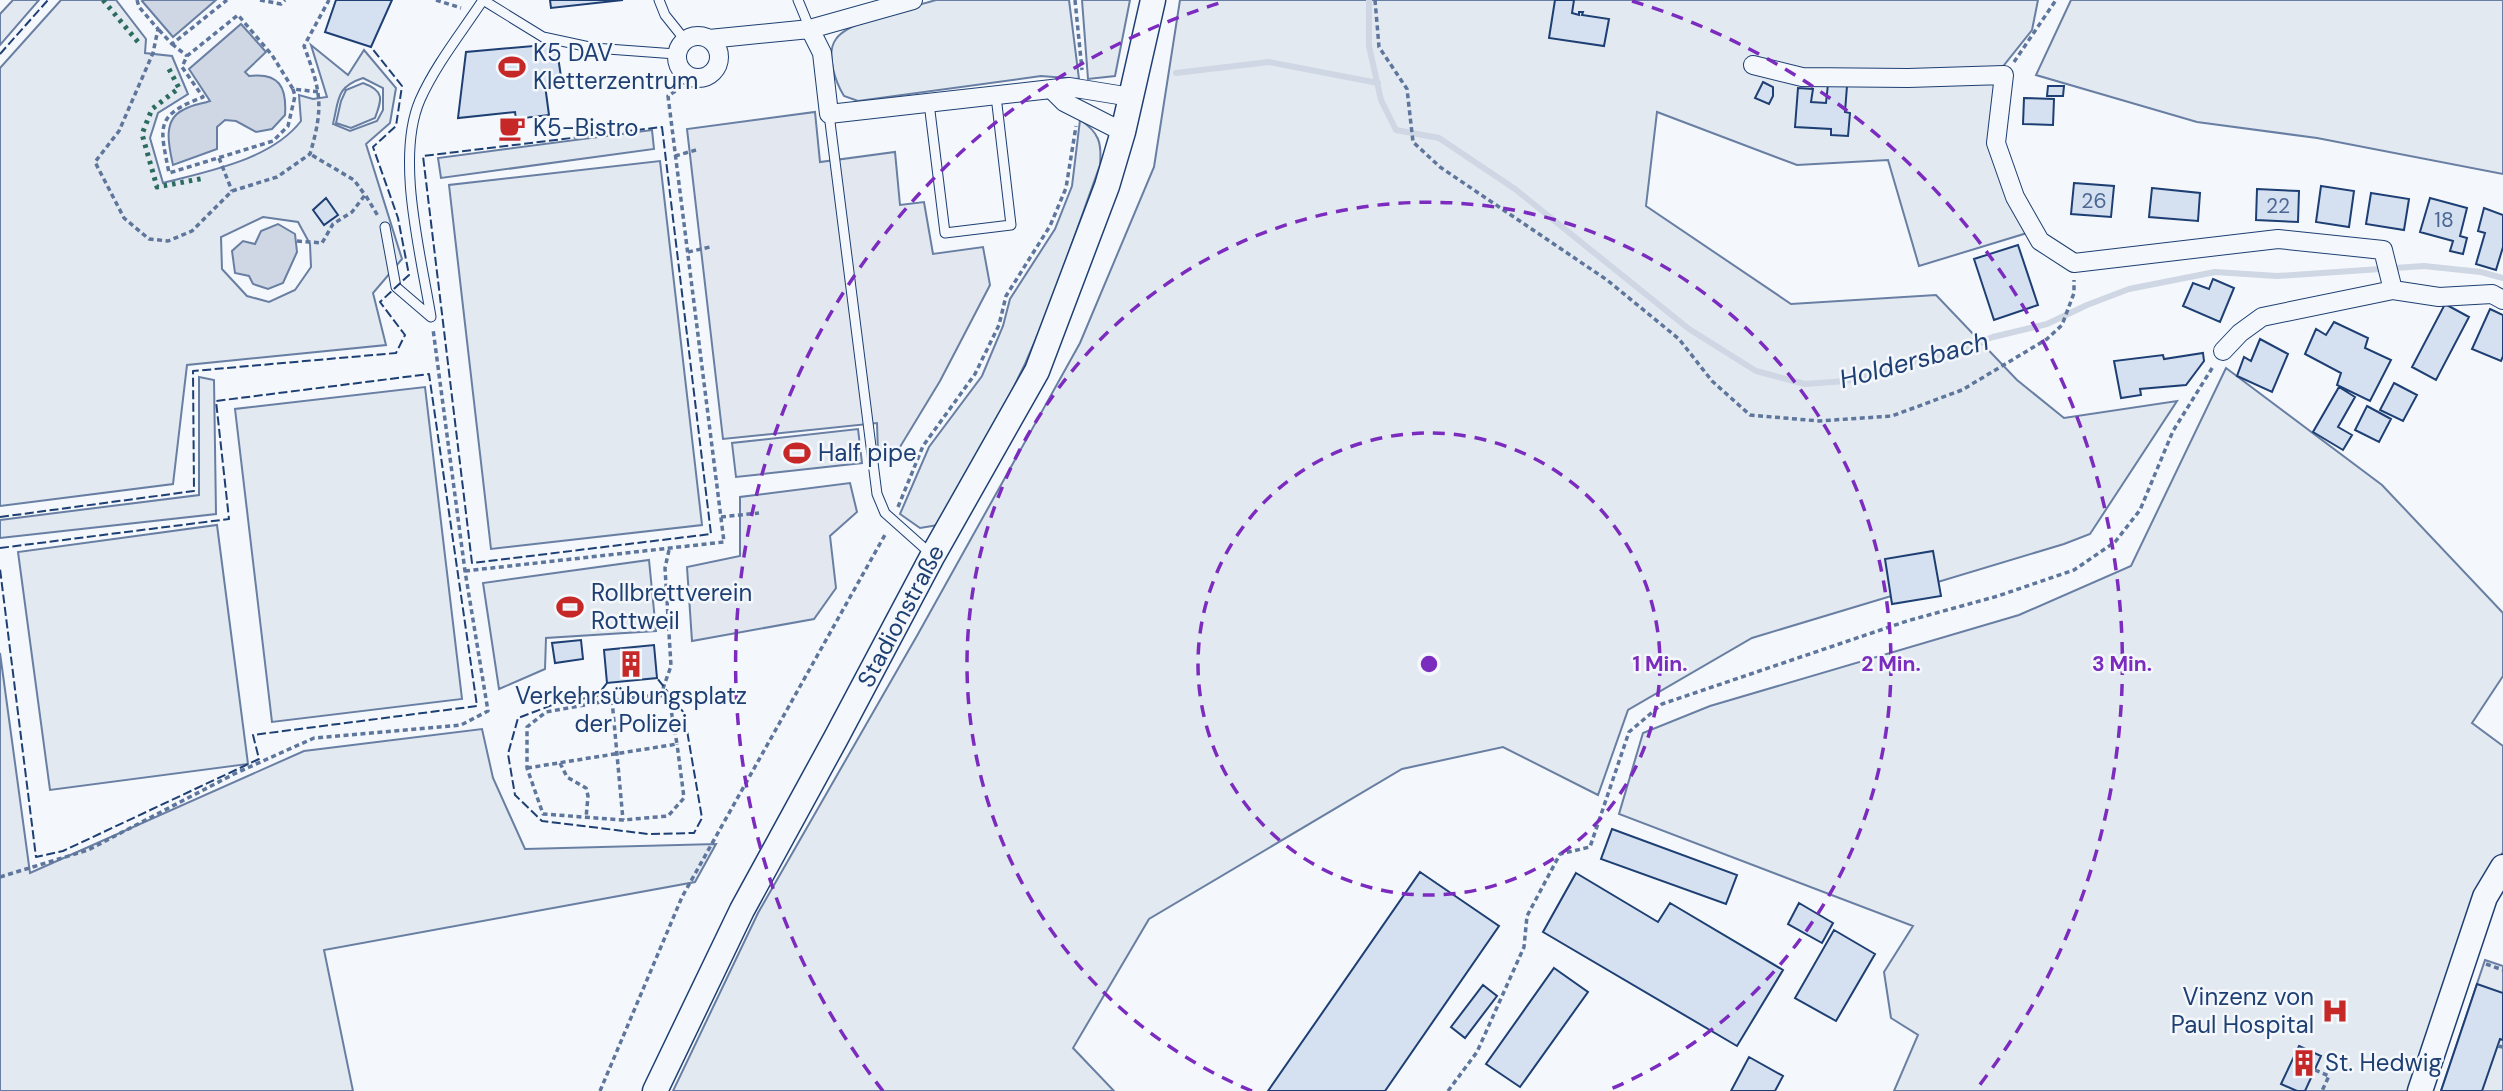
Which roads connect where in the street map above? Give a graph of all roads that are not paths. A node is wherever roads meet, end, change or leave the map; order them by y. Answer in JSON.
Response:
{"nodes":[{"id":1,"x":659,"y":0,"type":"edge"},
{"id":2,"x":798,"y":0,"type":"edge"},
{"id":3,"x":913,"y":0,"type":"edge"},
{"id":4,"x":1153,"y":0,"type":"edge"},
{"id":5,"x":810,"y":29,"type":"junction"},
{"id":6,"x":709,"y":39,"type":"junction"},
{"id":7,"x":680,"y":47,"type":"junction"},
{"id":8,"x":1753,"y":65,"type":"dead end"},
{"id":9,"x":1052,"y":90,"type":"junction"},
{"id":10,"x":996,"y":96,"type":"junction"},
{"id":11,"x":1131,"y":96,"type":"junction"},
{"id":12,"x":929,"y":103,"type":"junction"},
{"id":13,"x":830,"y":114,"type":"junction"},
{"id":14,"x":1122,"y":132,"type":"junction"},
{"id":15,"x":385,"y":227,"type":"dead end"},
{"id":16,"x":2391,"y":284,"type":"junction"},
{"id":17,"x":2503,"y":300,"type":"edge"},
{"id":18,"x":2223,"y":351,"type":"road end"},
{"id":19,"x":933,"y":555,"type":"junction"},
{"id":20,"x":2503,"y":867,"type":"edge"},
{"id":21,"x":655,"y":1091,"type":"edge"},
{"id":22,"x":2420,"y":1091,"type":"edge"}],
"edges":[{"from":1,"to":7,"type":"lane"},
{"from":2,"to":5,"type":"lane"},
{"from":3,"to":5,"type":"street"},
{"from":4,"to":11,"type":"street","name":"Stadionstraße"},
{"from":5,"to":6,"type":"street"},
{"from":5,"to":13,"type":"street"},
{"from":6,"to":7,"type":"street"},
{"from":6,"to":7,"type":"street"},
{"from":7,"to":15,"type":"lane"},
{"from":8,"to":16,"type":"street"},
{"from":9,"to":10,"type":"street"},
{"from":9,"to":11,"type":"street"},
{"from":9,"to":14,"type":"street"},
{"from":10,"to":12,"type":"street"},
{"from":10,"to":12,"type":"lane"},
{"from":11,"to":14,"type":"street","name":"Stadionstraße"},
{"from":12,"to":13,"type":"street"},
{"from":13,"to":19,"type":"lane"},
{"from":14,"to":19,"type":"street","name":"Stadionstraße"},
{"from":16,"to":17,"type":"street"},
{"from":16,"to":18,"type":"street"},
{"from":19,"to":21,"type":"street","name":"Stadionstraße"},
{"from":20,"to":22,"type":"street"}]}
